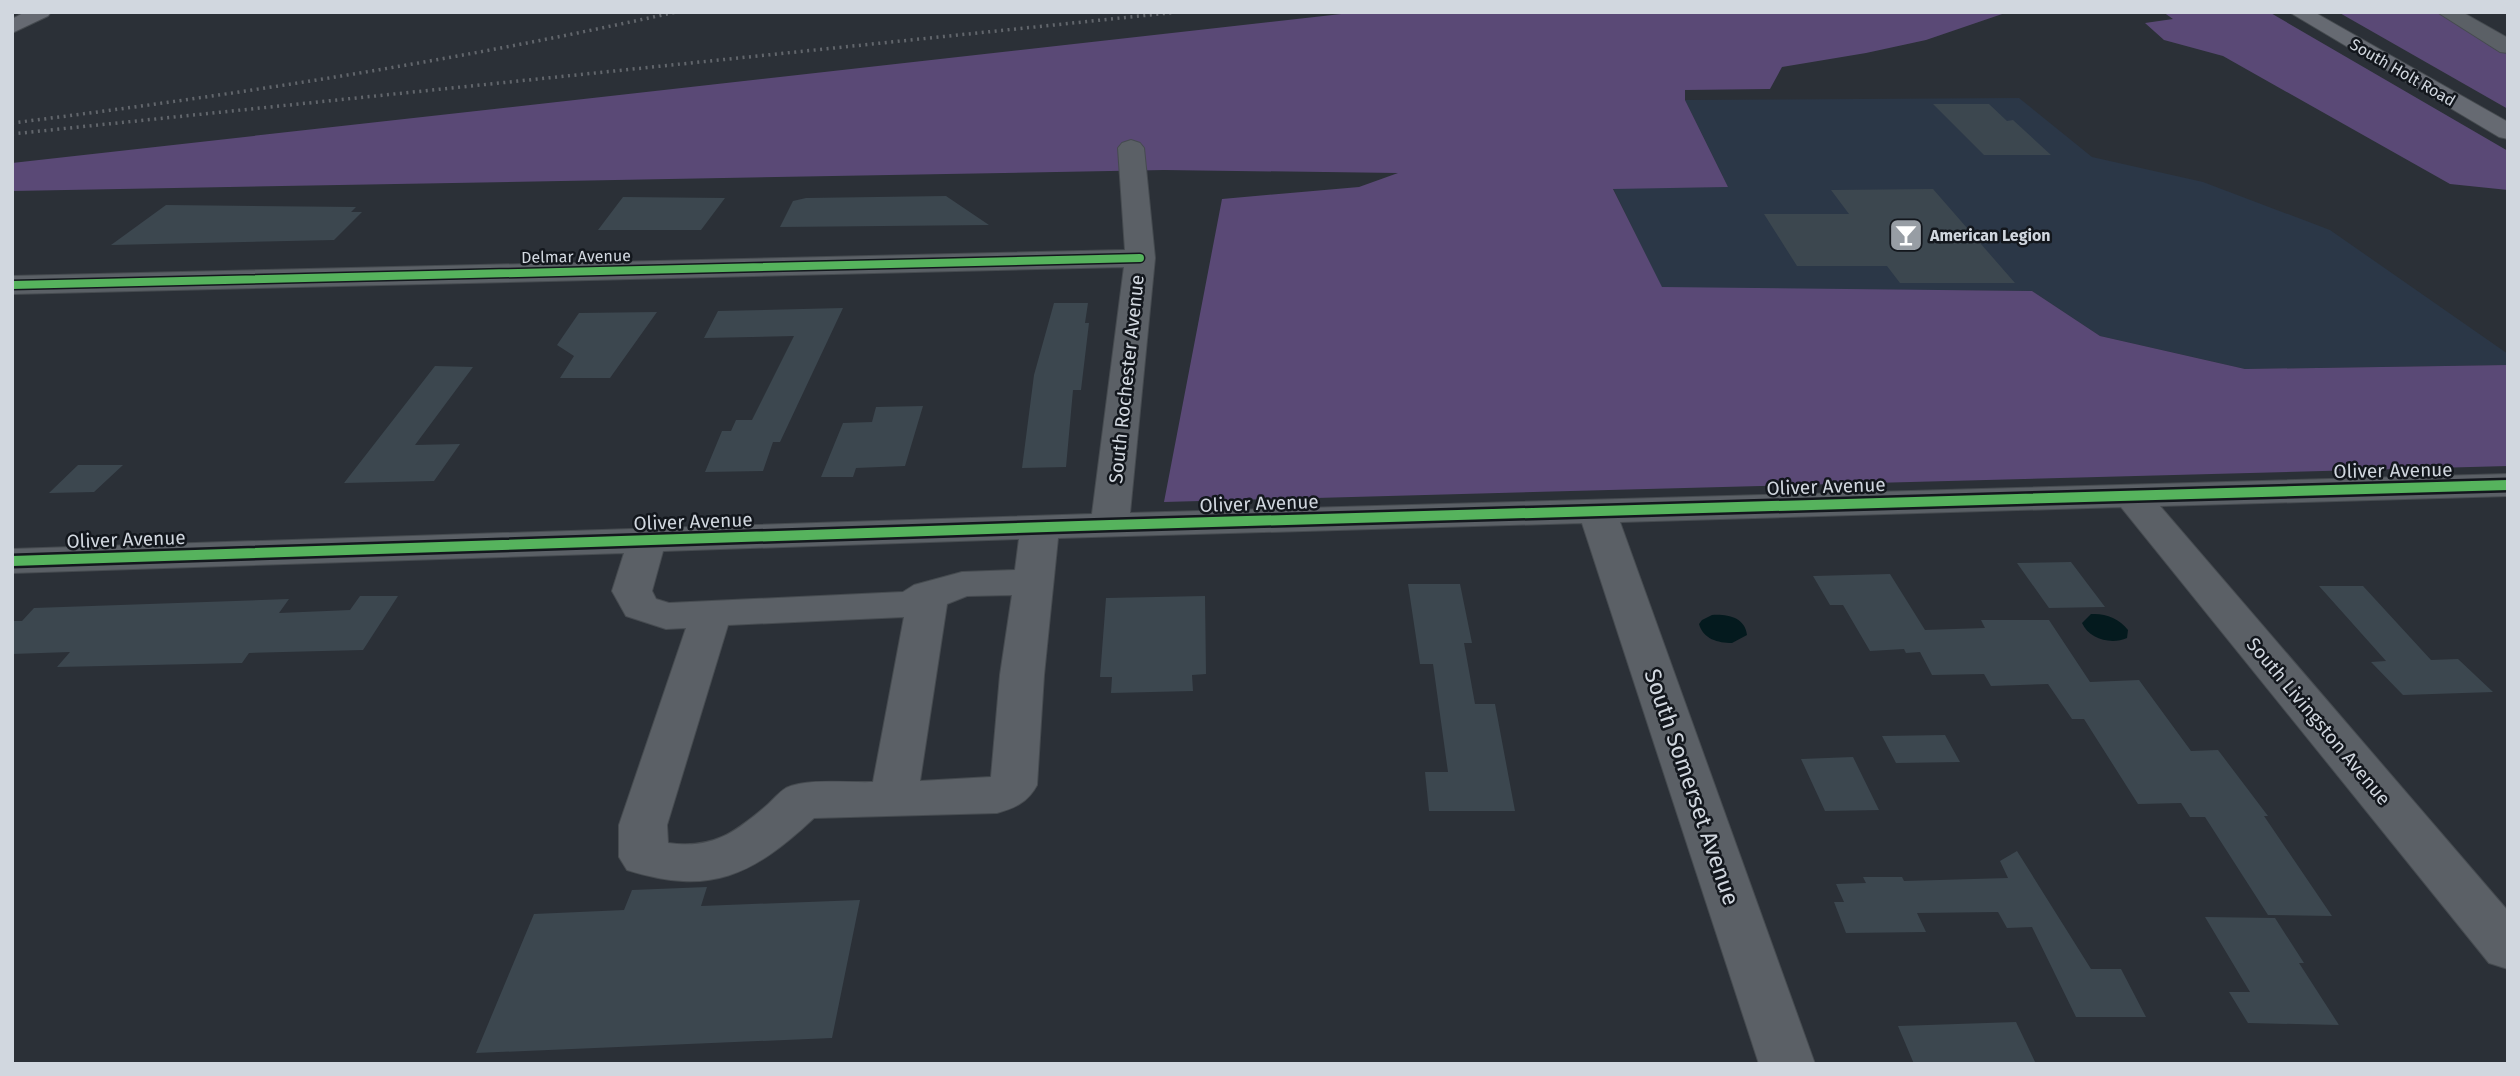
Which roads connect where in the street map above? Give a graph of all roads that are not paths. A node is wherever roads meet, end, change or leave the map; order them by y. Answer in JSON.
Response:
{"nodes":[{"id":1,"x":41,"y":12,"type":"edge"},
{"id":2,"x":2299,"y":12,"type":"edge"},
{"id":3,"x":2447,"y":12,"type":"edge"},
{"id":4,"x":12,"y":27,"type":"edge"},
{"id":5,"x":2508,"y":47,"type":"edge"},
{"id":6,"x":2508,"y":132,"type":"edge"},
{"id":7,"x":1130,"y":148,"type":"dead end"},
{"id":8,"x":1140,"y":258,"type":"junction"},
{"id":9,"x":12,"y":285,"type":"edge"},
{"id":10,"x":2508,"y":485,"type":"edge"},
{"id":11,"x":2130,"y":494,"type":"junction"},
{"id":12,"x":1597,"y":510,"type":"junction"},
{"id":13,"x":1110,"y":525,"type":"junction"},
{"id":14,"x":1040,"y":527,"type":"junction"},
{"id":15,"x":647,"y":540,"type":"junction"},
{"id":16,"x":12,"y":561,"type":"edge"},
{"id":17,"x":1033,"y":582,"type":"junction"},
{"id":18,"x":928,"y":594,"type":"junction"},
{"id":19,"x":711,"y":613,"type":"junction"},
{"id":20,"x":894,"y":799,"type":"junction"},
{"id":21,"x":2508,"y":948,"type":"edge"},
{"id":22,"x":1787,"y":1064,"type":"edge"}],
"edges":[{"from":1,"to":4,"type":"main road"},
{"from":2,"to":6,"type":"main road","name":"South Holt Road"},
{"from":3,"to":5,"type":"street"},
{"from":7,"to":8,"type":"street","name":"South Rochester Avenue"},
{"from":8,"to":9,"type":"street","name":"Delmar Avenue"},
{"from":8,"to":13,"type":"street","name":"South Rochester Avenue"},
{"from":10,"to":11,"type":"street","name":"Oliver Avenue"},
{"from":11,"to":12,"type":"street","name":"Oliver Avenue"},
{"from":11,"to":21,"type":"street","name":"South Livingston Avenue"},
{"from":12,"to":13,"type":"street","name":"Oliver Avenue"},
{"from":12,"to":22,"type":"street","name":"South Somerset Avenue"},
{"from":13,"to":14,"type":"street","name":"Oliver Avenue"},
{"from":14,"to":15,"type":"street","name":"Oliver Avenue"},
{"from":14,"to":17,"type":"street"},
{"from":15,"to":16,"type":"street","name":"Oliver Avenue"},
{"from":15,"to":19,"type":"street"},
{"from":17,"to":18,"type":"street"},
{"from":17,"to":20,"type":"street"},
{"from":18,"to":19,"type":"street"},
{"from":18,"to":20,"type":"street"},
{"from":19,"to":20,"type":"street"}]}
